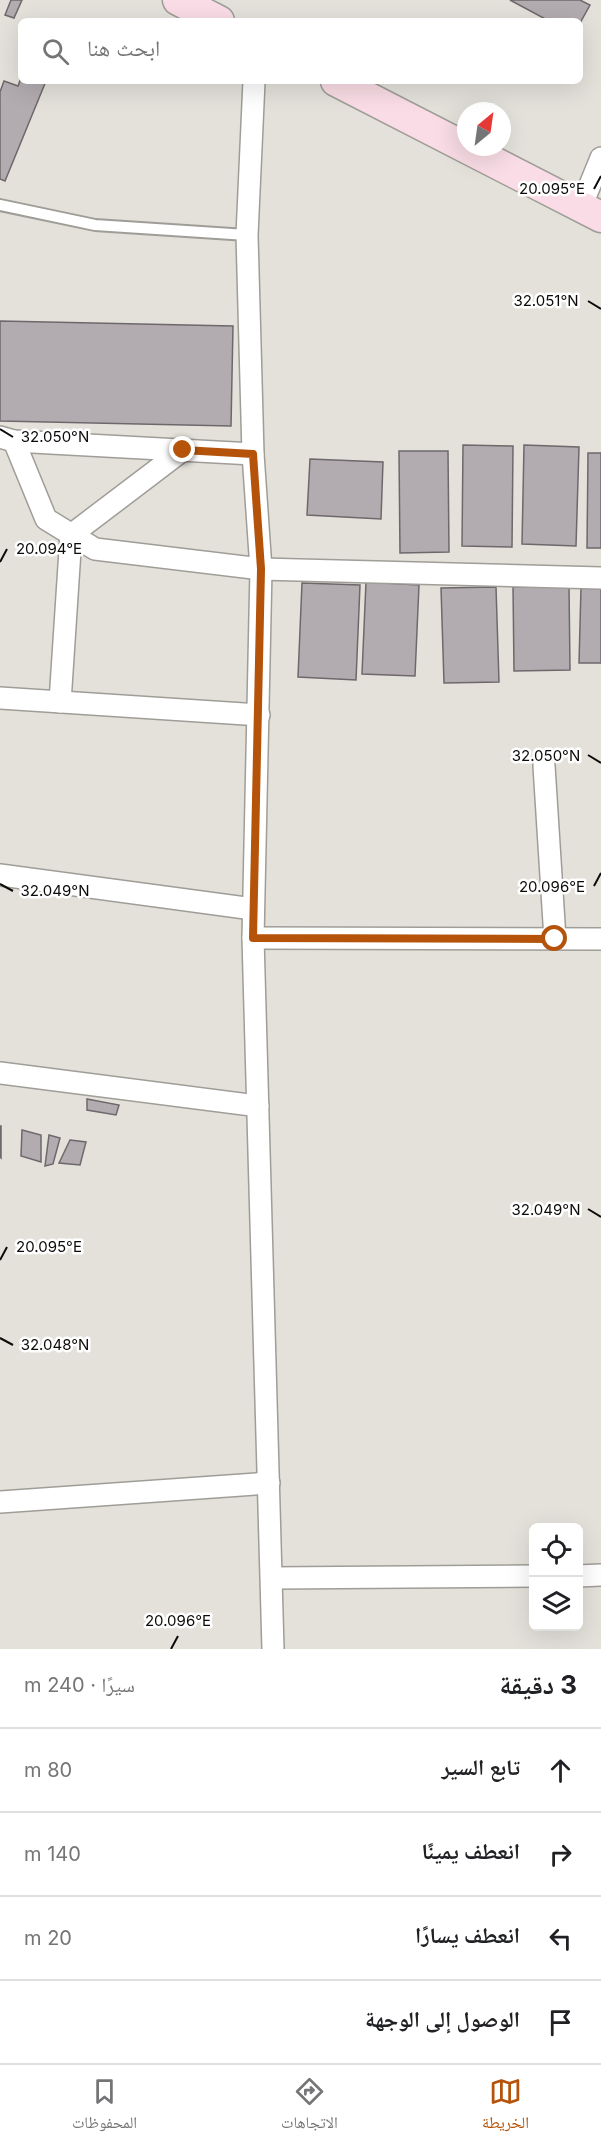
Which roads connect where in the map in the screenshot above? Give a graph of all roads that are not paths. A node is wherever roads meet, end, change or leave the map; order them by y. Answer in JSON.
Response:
{"nodes":[{"id":1,"x":188,"y":2,"type":"edge"},
{"id":2,"x":214,"y":18,"type":"edge"},
{"id":3,"x":254,"y":84,"type":"edge"},
{"id":4,"x":342,"y":84,"type":"edge"},
{"id":5,"x":601,"y":158,"type":"edge"},
{"id":6,"x":0,"y":205,"type":"edge"},
{"id":7,"x":591,"y":212,"type":"edge"},
{"id":8,"x":247,"y":235,"type":"junction"},
{"id":9,"x":7,"y":440,"type":"edge"},
{"id":10,"x":183,"y":450,"type":"junction"},
{"id":11,"x":253,"y":454,"type":"junction"},
{"id":12,"x":72,"y":535,"type":"junction"},
{"id":13,"x":261,"y":569,"type":"junction"},
{"id":14,"x":601,"y":578,"type":"edge"},
{"id":15,"x":0,"y":698,"type":"edge"},
{"id":16,"x":60,"y":702,"type":"junction"},
{"id":17,"x":259,"y":715,"type":"junction"},
{"id":18,"x":544,"y":766,"type":"dead end"},
{"id":19,"x":0,"y":875,"type":"edge"},
{"id":20,"x":253,"y":909,"type":"junction"},
{"id":21,"x":253,"y":938,"type":"junction"},
{"id":22,"x":555,"y":939,"type":"junction"},
{"id":23,"x":601,"y":939,"type":"edge"},
{"id":24,"x":0,"y":1073,"type":"edge"},
{"id":25,"x":258,"y":1106,"type":"junction"},
{"id":26,"x":269,"y":1483,"type":"junction"},
{"id":27,"x":0,"y":1502,"type":"edge"},
{"id":28,"x":601,"y":1575,"type":"edge"},
{"id":29,"x":529,"y":1576,"type":"edge"},
{"id":30,"x":583,"y":1576,"type":"edge"},
{"id":31,"x":272,"y":1578,"type":"junction"},
{"id":32,"x":273,"y":1649,"type":"edge"}],
"edges":[{"from":1,"to":2,"type":"street"},
{"from":3,"to":8,"type":"street"},
{"from":4,"to":7,"type":"street"},
{"from":5,"to":7,"type":"street"},
{"from":6,"to":8,"type":"lane"},
{"from":8,"to":11,"type":"street"},
{"from":9,"to":10,"type":"street"},
{"from":9,"to":12,"type":"street"},
{"from":10,"to":11,"type":"street"},
{"from":10,"to":12,"type":"street"},
{"from":11,"to":13,"type":"street"},
{"from":12,"to":13,"type":"street"},
{"from":12,"to":16,"type":"street"},
{"from":13,"to":14,"type":"street"},
{"from":13,"to":17,"type":"street"},
{"from":15,"to":16,"type":"street"},
{"from":16,"to":17,"type":"street"},
{"from":17,"to":20,"type":"street"},
{"from":18,"to":22,"type":"street"},
{"from":19,"to":20,"type":"street"},
{"from":20,"to":21,"type":"street"},
{"from":21,"to":22,"type":"street"},
{"from":21,"to":25,"type":"street"},
{"from":22,"to":23,"type":"street"},
{"from":24,"to":25,"type":"street"},
{"from":25,"to":26,"type":"street"},
{"from":26,"to":27,"type":"street"},
{"from":26,"to":31,"type":"street"},
{"from":28,"to":30,"type":"street"},
{"from":29,"to":31,"type":"street"},
{"from":31,"to":32,"type":"street"}]}
